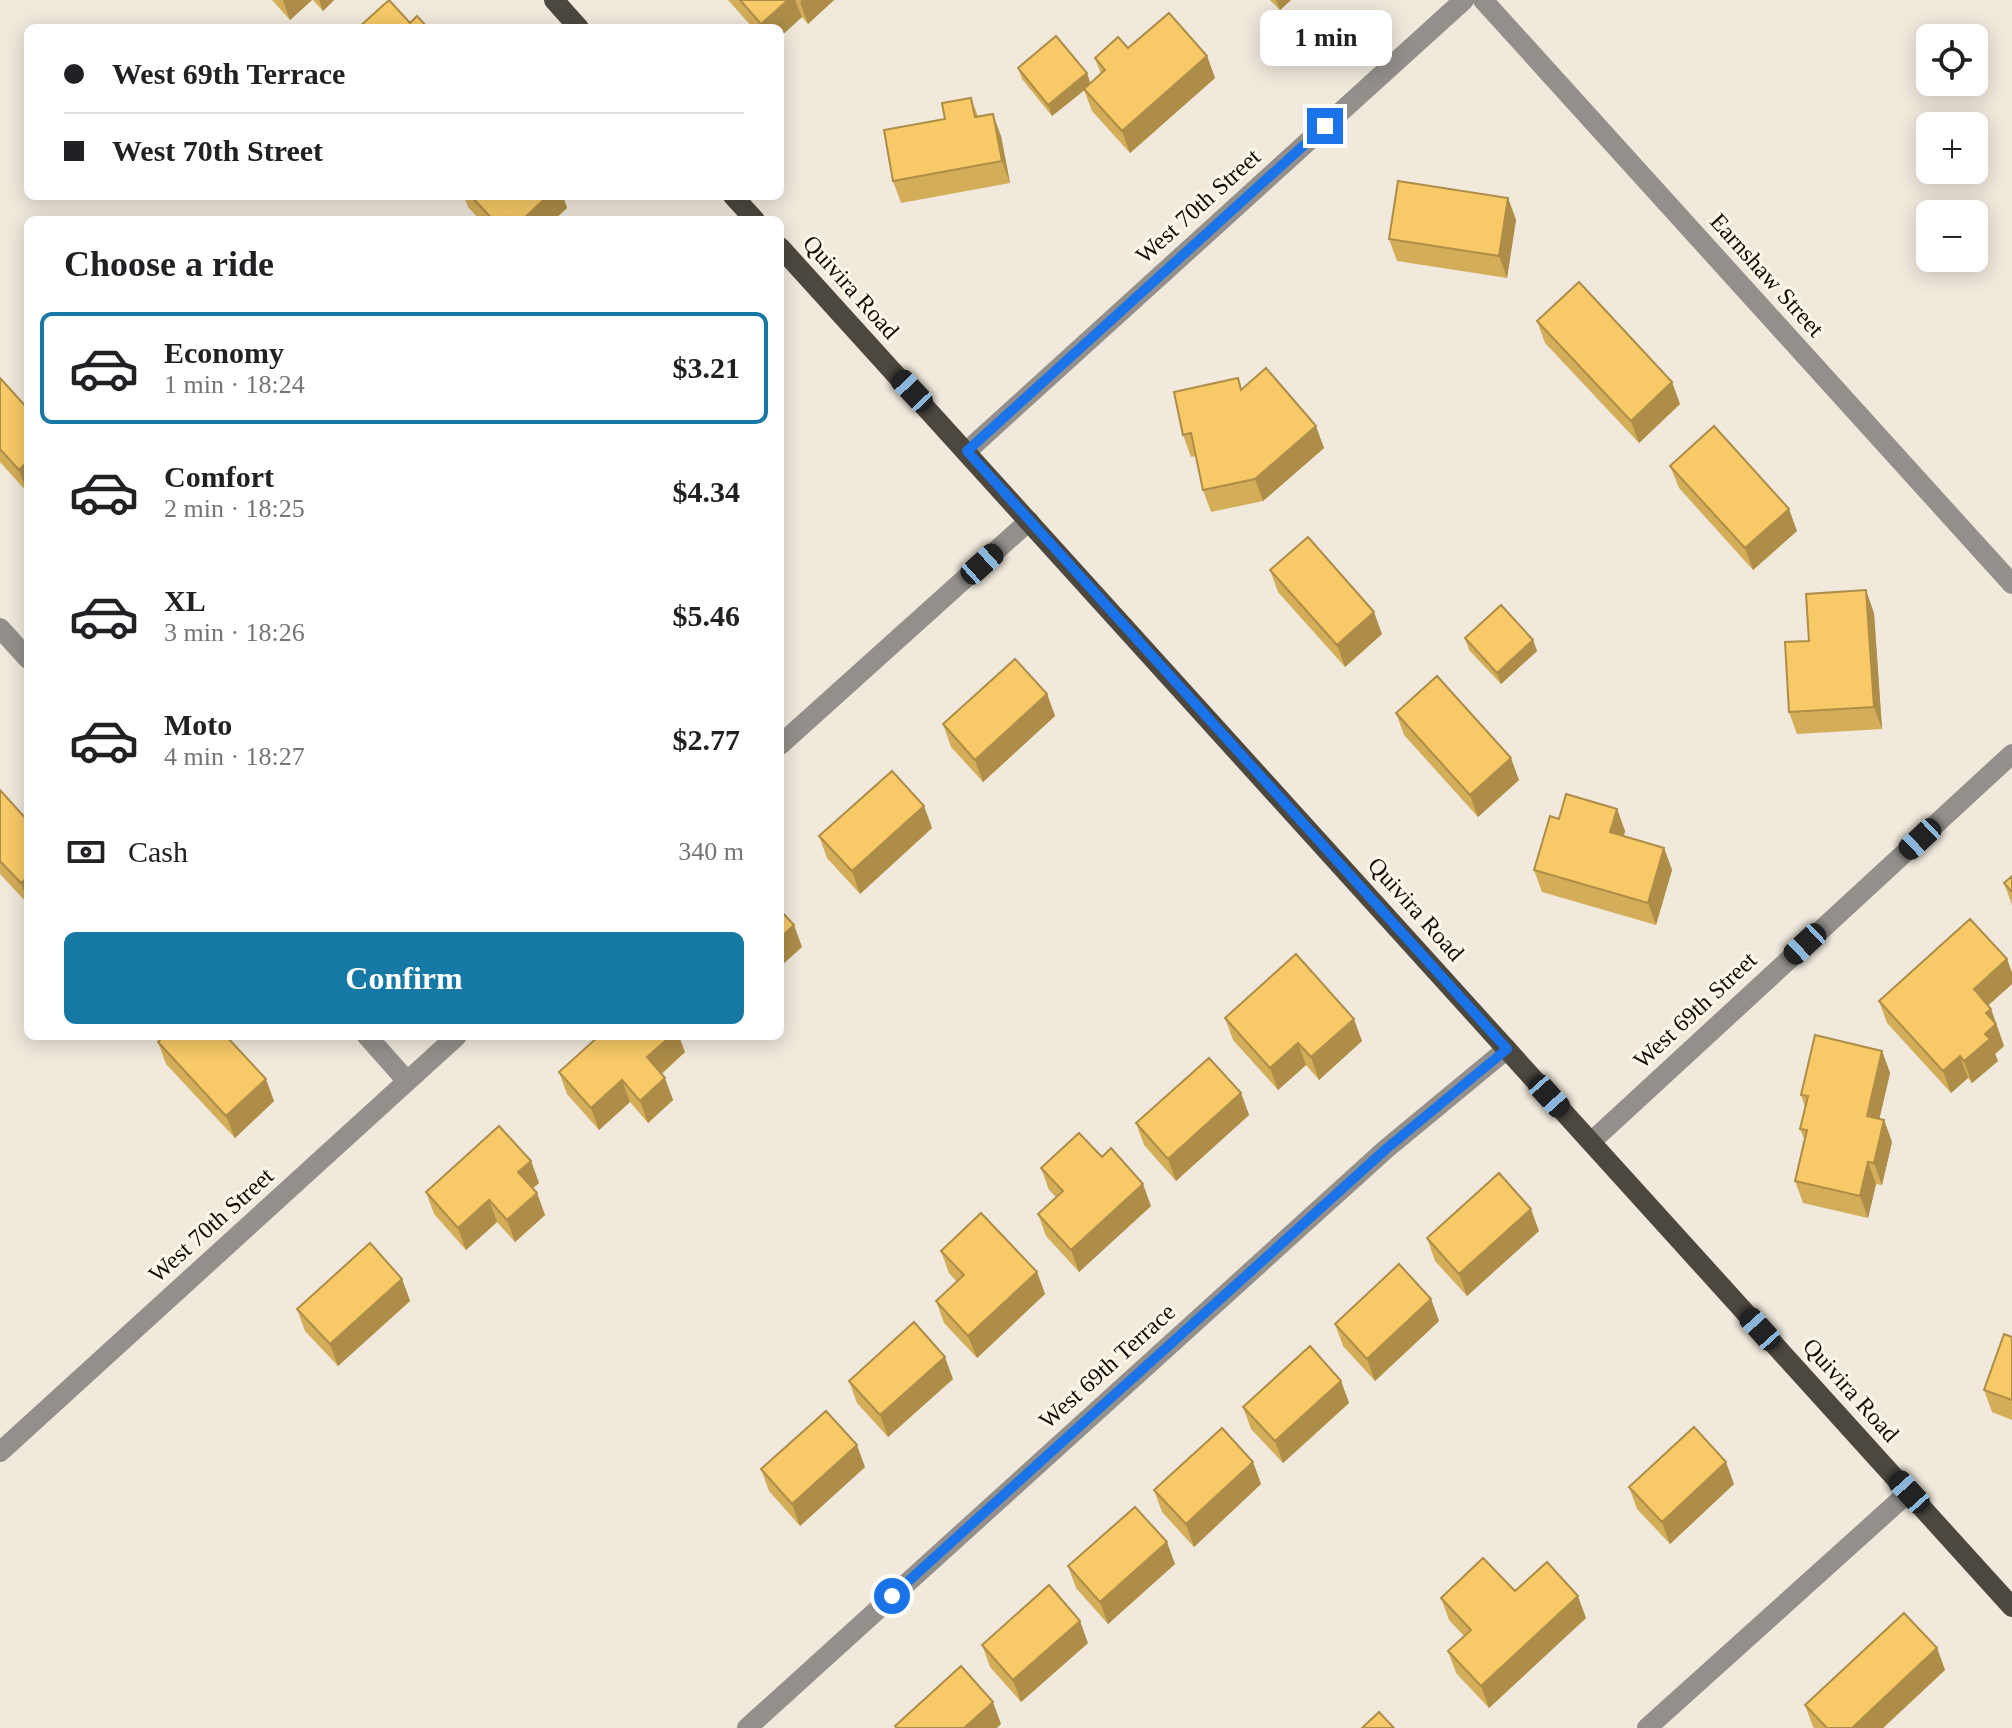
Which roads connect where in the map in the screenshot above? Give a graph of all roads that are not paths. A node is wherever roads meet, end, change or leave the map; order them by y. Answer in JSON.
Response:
{"nodes":[{"id":1,"x":554,"y":0,"type":"edge"},
{"id":2,"x":1464,"y":0,"type":"edge"},
{"id":3,"x":1483,"y":0,"type":"edge"},
{"id":4,"x":575,"y":24,"type":"edge"},
{"id":5,"x":737,"y":200,"type":"edge"},
{"id":6,"x":751,"y":216,"type":"edge"},
{"id":7,"x":784,"y":251,"type":"edge"},
{"id":8,"x":967,"y":451,"type":"junction"},
{"id":9,"x":1029,"y":521,"type":"junction"},
{"id":10,"x":2012,"y":584,"type":"edge"},
{"id":11,"x":0,"y":628,"type":"edge"},
{"id":12,"x":24,"y":655,"type":"edge"},
{"id":13,"x":784,"y":741,"type":"edge"},
{"id":14,"x":2012,"y":754,"type":"edge"},
{"id":15,"x":371,"y":1040,"type":"edge"},
{"id":16,"x":453,"y":1040,"type":"edge"},
{"id":17,"x":1507,"y":1049,"type":"junction"},
{"id":18,"x":407,"y":1081,"type":"junction"},
{"id":19,"x":1591,"y":1142,"type":"junction"},
{"id":20,"x":0,"y":1452,"type":"edge"},
{"id":21,"x":1909,"y":1492,"type":"junction"},
{"id":22,"x":2012,"y":1607,"type":"edge"},
{"id":23,"x":747,"y":1728,"type":"edge"},
{"id":24,"x":1647,"y":1728,"type":"edge"}],
"edges":[{"from":1,"to":4,"type":"main road"},
{"from":2,"to":8,"type":"street","name":"West 70th Street"},
{"from":3,"to":10,"type":"street","name":"Earnshaw Street"},
{"from":5,"to":6,"type":"main road"},
{"from":7,"to":8,"type":"main road","name":"Quivira Road"},
{"from":8,"to":9,"type":"main road","name":"Quivira Road"},
{"from":9,"to":13,"type":"street"},
{"from":9,"to":17,"type":"main road","name":"Quivira Road"},
{"from":11,"to":12,"type":"street"},
{"from":14,"to":19,"type":"street","name":"West 69th Street"},
{"from":15,"to":18,"type":"street"},
{"from":16,"to":18,"type":"street","name":"West 70th Street"},
{"from":17,"to":19,"type":"main road","name":"Quivira Road"},
{"from":17,"to":23,"type":"street","name":"West 69th Terrace"},
{"from":18,"to":20,"type":"street","name":"West 70th Street"},
{"from":19,"to":21,"type":"main road","name":"Quivira Road"},
{"from":21,"to":22,"type":"main road","name":"Quivira Road"},
{"from":21,"to":24,"type":"street"}]}
